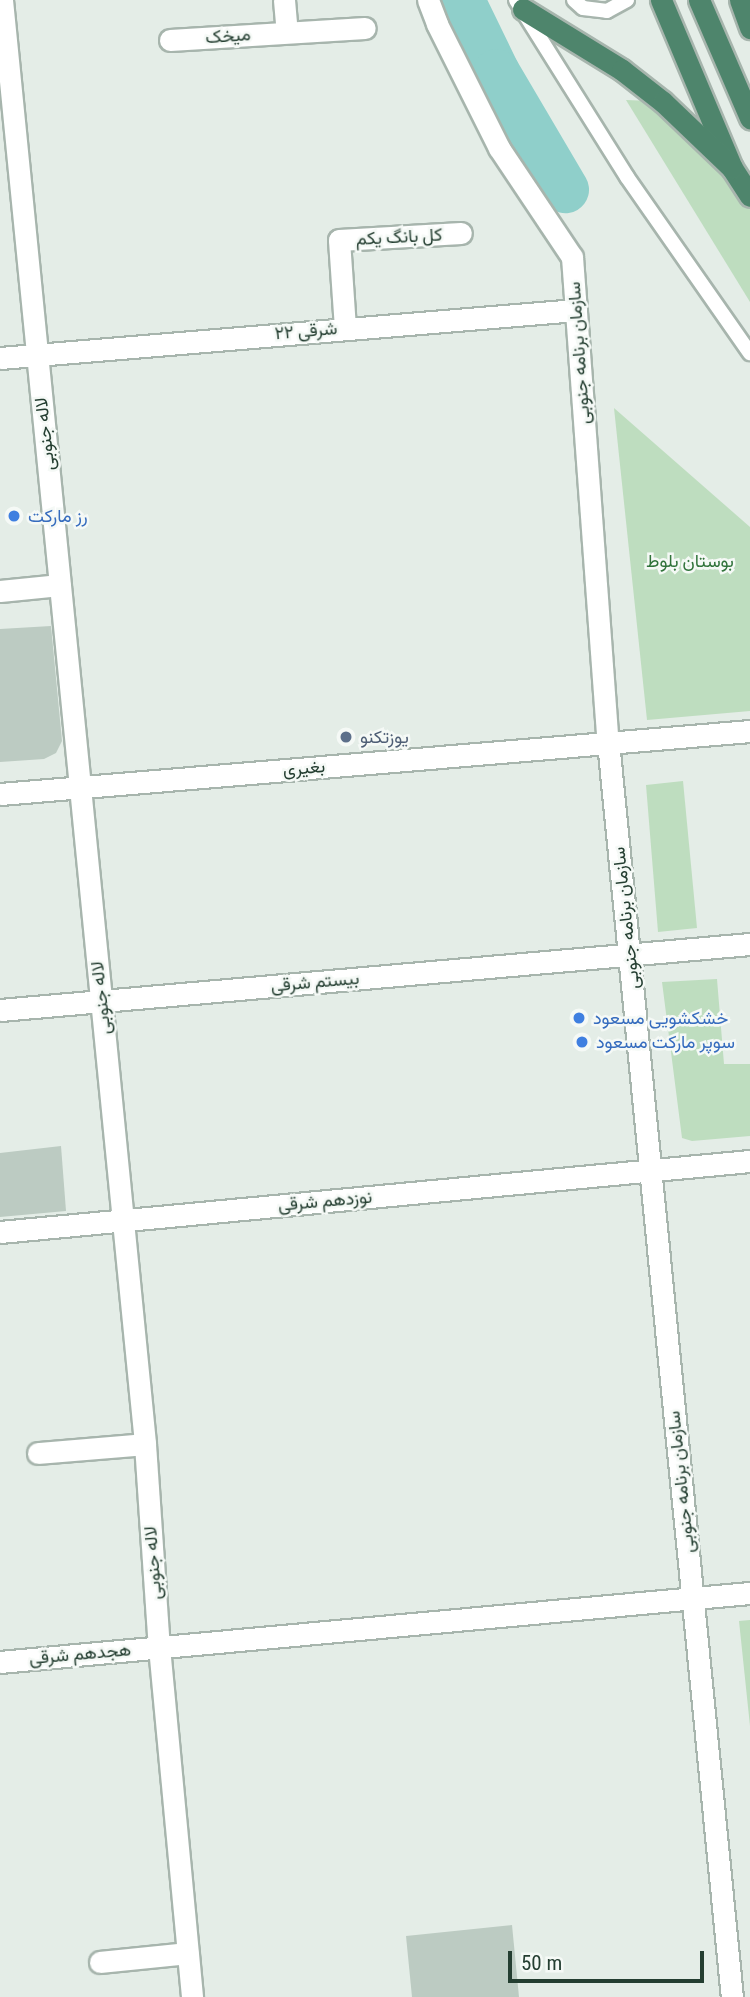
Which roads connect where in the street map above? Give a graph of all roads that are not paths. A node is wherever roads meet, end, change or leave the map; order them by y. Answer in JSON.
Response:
{"nodes":[{"id":1,"x":2,"y":0,"type":"edge"},
{"id":2,"x":284,"y":0,"type":"edge"},
{"id":3,"x":428,"y":0,"type":"edge"},
{"id":4,"x":574,"y":0,"type":"edge"},
{"id":5,"x":627,"y":0,"type":"edge"},
{"id":6,"x":661,"y":0,"type":"edge"},
{"id":7,"x":699,"y":0,"type":"edge"},
{"id":8,"x":740,"y":0,"type":"edge"},
{"id":9,"x":519,"y":5,"type":"edge"},
{"id":10,"x":365,"y":28,"type":"dead end"},
{"id":11,"x":750,"y":28,"type":"edge"},
{"id":12,"x":287,"y":32,"type":"junction"},
{"id":13,"x":170,"y":40,"type":"dead end"},
{"id":14,"x":3,"y":57,"type":"edge"},
{"id":15,"x":750,"y":118,"type":"edge"},
{"id":16,"x":732,"y":168,"type":"junction"},
{"id":17,"x":750,"y":196,"type":"edge"},
{"id":18,"x":461,"y":233,"type":"dead end"},
{"id":19,"x":576,"y":310,"type":"junction"},
{"id":20,"x":345,"y":327,"type":"junction"},
{"id":21,"x":750,"y":354,"type":"edge"},
{"id":22,"x":37,"y":355,"type":"junction"},
{"id":23,"x":0,"y":358,"type":"edge"},
{"id":24,"x":60,"y":585,"type":"junction"},
{"id":25,"x":0,"y":591,"type":"edge"},
{"id":26,"x":750,"y":731,"type":"edge"},
{"id":27,"x":608,"y":742,"type":"junction"},
{"id":28,"x":80,"y":787,"type":"junction"},
{"id":29,"x":0,"y":794,"type":"edge"},
{"id":30,"x":750,"y":944,"type":"edge"},
{"id":31,"x":629,"y":954,"type":"junction"},
{"id":32,"x":101,"y":1001,"type":"junction"},
{"id":33,"x":0,"y":1010,"type":"edge"},
{"id":34,"x":750,"y":1161,"type":"edge"},
{"id":35,"x":651,"y":1171,"type":"junction"},
{"id":36,"x":123,"y":1220,"type":"junction"},
{"id":37,"x":0,"y":1232,"type":"edge"},
{"id":38,"x":145,"y":1444,"type":"junction"},
{"id":39,"x":38,"y":1453,"type":"dead end"},
{"id":40,"x":750,"y":1593,"type":"edge"},
{"id":41,"x":692,"y":1598,"type":"junction"},
{"id":42,"x":159,"y":1647,"type":"junction"},
{"id":43,"x":0,"y":1662,"type":"edge"},
{"id":44,"x":188,"y":1954,"type":"junction"},
{"id":45,"x":100,"y":1962,"type":"dead end"},
{"id":46,"x":192,"y":1997,"type":"edge"},
{"id":47,"x":732,"y":1997,"type":"edge"}],
"edges":[{"from":1,"to":14,"type":"street","name":"لاله جنوبی"},
{"from":2,"to":12,"type":"street"},
{"from":3,"to":19,"type":"street","name":"سازمان برنامه جنوبی"},
{"from":4,"to":5,"type":"lane"},
{"from":6,"to":16,"type":"highway"},
{"from":7,"to":15,"type":"highway"},
{"from":8,"to":11,"type":"highway"},
{"from":9,"to":16,"type":"highway"},
{"from":9,"to":21,"type":"lane"},
{"from":10,"to":12,"type":"street","name":"میخک"},
{"from":12,"to":13,"type":"street","name":"میخک"},
{"from":14,"to":22,"type":"street","name":"لاله جنوبی"},
{"from":16,"to":17,"type":"highway"},
{"from":18,"to":20,"type":"street","name":"کل بانگ یکم"},
{"from":19,"to":20,"type":"street","name":"۲۲ شرقی"},
{"from":19,"to":27,"type":"street","name":"سازمان برنامه جنوبی"},
{"from":20,"to":22,"type":"street","name":"۲۲ شرقی"},
{"from":22,"to":23,"type":"street","name":"۲۲ شرقی"},
{"from":22,"to":24,"type":"street","name":"لاله جنوبی"},
{"from":24,"to":25,"type":"street"},
{"from":24,"to":28,"type":"street","name":"لاله جنوبی"},
{"from":26,"to":27,"type":"street","name":"بغیری"},
{"from":27,"to":28,"type":"street","name":"بغیری"},
{"from":27,"to":31,"type":"street","name":"سازمان برنامه جنوبی"},
{"from":28,"to":29,"type":"street","name":"بغیری"},
{"from":28,"to":32,"type":"street","name":"لاله جنوبی"},
{"from":30,"to":31,"type":"street","name":"بیستم شرقی"},
{"from":31,"to":32,"type":"street","name":"بیستم شرقی"},
{"from":31,"to":35,"type":"street","name":"سازمان برنامه جنوبی"},
{"from":32,"to":33,"type":"street","name":"بیستم شرقی"},
{"from":32,"to":36,"type":"street","name":"لاله جنوبی"},
{"from":34,"to":35,"type":"street","name":"نوزدهم شرقی"},
{"from":35,"to":36,"type":"street","name":"نوزدهم شرقی"},
{"from":35,"to":41,"type":"street","name":"سازمان برنامه جنوبی"},
{"from":36,"to":37,"type":"street","name":"نوزدهم شرقی"},
{"from":36,"to":38,"type":"street","name":"لاله جنوبی"},
{"from":38,"to":39,"type":"street"},
{"from":38,"to":42,"type":"street","name":"لاله جنوبی"},
{"from":40,"to":41,"type":"street","name":"هجدهم شرقی"},
{"from":41,"to":42,"type":"street","name":"هجدهم شرقی"},
{"from":41,"to":47,"type":"street","name":"سازمان برنامه جنوبی"},
{"from":42,"to":43,"type":"street","name":"هجدهم شرقی"},
{"from":42,"to":44,"type":"street","name":"لاله جنوبی"},
{"from":44,"to":45,"type":"street"},
{"from":44,"to":46,"type":"street","name":"لاله جنوبی"}]}
